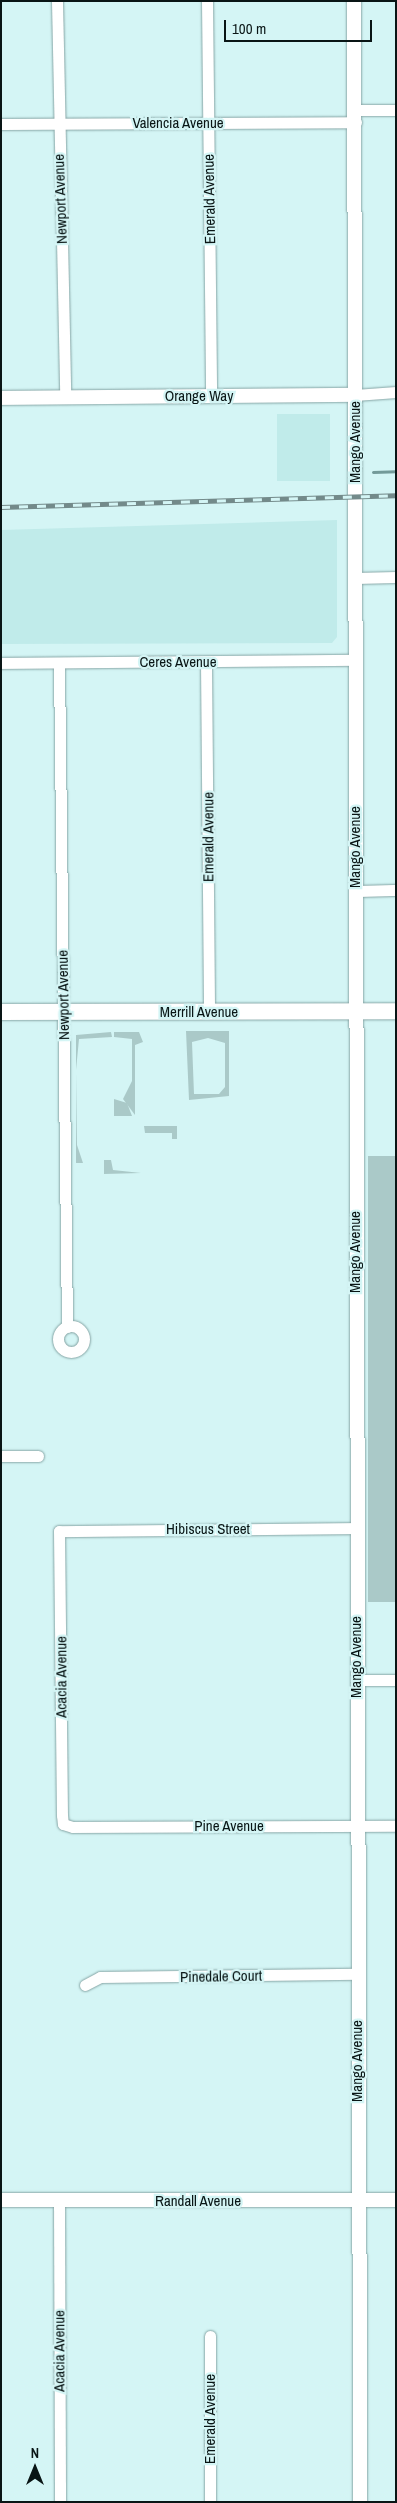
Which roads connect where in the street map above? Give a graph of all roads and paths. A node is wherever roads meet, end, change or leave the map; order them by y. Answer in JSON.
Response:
{"nodes":[{"id":1,"x":57,"y":1,"type":"edge"},
{"id":2,"x":207,"y":1,"type":"edge"},
{"id":3,"x":354,"y":1,"type":"edge"},
{"id":4,"x":396,"y":110,"type":"edge"},
{"id":5,"x":356,"y":116,"type":"junction"},
{"id":6,"x":208,"y":123,"type":"junction"},
{"id":7,"x":1,"y":124,"type":"edge"},
{"id":8,"x":58,"y":124,"type":"junction"},
{"id":9,"x":396,"y":392,"type":"edge"},
{"id":10,"x":355,"y":395,"type":"junction"},
{"id":11,"x":211,"y":396,"type":"junction"},
{"id":12,"x":65,"y":397,"type":"junction"},
{"id":13,"x":1,"y":398,"type":"edge"},
{"id":14,"x":396,"y":577,"type":"edge"},
{"id":15,"x":355,"y":578,"type":"junction"},
{"id":16,"x":355,"y":660,"type":"junction"},
{"id":17,"x":60,"y":662,"type":"junction"},
{"id":18,"x":206,"y":662,"type":"junction"},
{"id":19,"x":1,"y":663,"type":"edge"},
{"id":20,"x":396,"y":890,"type":"edge"},
{"id":21,"x":354,"y":891,"type":"junction"},
{"id":22,"x":396,"y":1011,"type":"edge"},
{"id":23,"x":1,"y":1012,"type":"edge"},
{"id":24,"x":63,"y":1012,"type":"junction"},
{"id":25,"x":209,"y":1012,"type":"junction"},
{"id":26,"x":354,"y":1012,"type":"junction"},
{"id":27,"x":67,"y":1327,"type":"dead end"},
{"id":28,"x":1,"y":1456,"type":"edge"},
{"id":29,"x":38,"y":1456,"type":"dead end"},
{"id":30,"x":356,"y":1528,"type":"junction"},
{"id":31,"x":60,"y":1530,"type":"joint"},
{"id":32,"x":356,"y":1680,"type":"junction"},
{"id":33,"x":396,"y":1680,"type":"edge"},
{"id":34,"x":63,"y":1824,"type":"joint"},
{"id":35,"x":359,"y":1825,"type":"junction"},
{"id":36,"x":396,"y":1826,"type":"edge"},
{"id":37,"x":358,"y":1974,"type":"junction"},
{"id":38,"x":85,"y":1985,"type":"dead end"},
{"id":39,"x":1,"y":2200,"type":"edge"},
{"id":40,"x":359,"y":2200,"type":"junction"},
{"id":41,"x":396,"y":2200,"type":"edge"},
{"id":42,"x":59,"y":2201,"type":"junction"},
{"id":43,"x":210,"y":2336,"type":"dead end"},
{"id":44,"x":60,"y":2502,"type":"edge"},
{"id":45,"x":210,"y":2502,"type":"edge"},
{"id":46,"x":360,"y":2502,"type":"edge"}],
"edges":[{"from":1,"to":8,"type":"street","name":"Newport Avenue"},
{"from":2,"to":6,"type":"street","name":"Emerald Avenue"},
{"from":3,"to":5,"type":"street","name":"Mango Avenue"},
{"from":4,"to":5,"type":"street","name":"Valencia Avenue"},
{"from":5,"to":6,"type":"street","name":"Valencia Avenue"},
{"from":5,"to":10,"type":"street","name":"Mango Avenue"},
{"from":6,"to":8,"type":"street","name":"Valencia Avenue"},
{"from":6,"to":11,"type":"street","name":"Emerald Avenue"},
{"from":7,"to":8,"type":"street","name":"Valencia Avenue"},
{"from":8,"to":12,"type":"street","name":"Newport Avenue"},
{"from":9,"to":10,"type":"street","name":"Orange Way"},
{"from":10,"to":11,"type":"street","name":"Orange Way"},
{"from":10,"to":15,"type":"street","name":"Mango Avenue"},
{"from":11,"to":12,"type":"street","name":"Orange Way"},
{"from":12,"to":13,"type":"street","name":"Orange Way"},
{"from":14,"to":15,"type":"street"},
{"from":15,"to":16,"type":"street","name":"Mango Avenue"},
{"from":16,"to":18,"type":"street","name":"Ceres Avenue"},
{"from":16,"to":21,"type":"street","name":"Mango Avenue"},
{"from":17,"to":18,"type":"street","name":"Ceres Avenue"},
{"from":17,"to":19,"type":"street","name":"Ceres Avenue"},
{"from":17,"to":24,"type":"street","name":"Newport Avenue"},
{"from":18,"to":25,"type":"street","name":"Emerald Avenue"},
{"from":20,"to":21,"type":"street"},
{"from":21,"to":26,"type":"street","name":"Mango Avenue"},
{"from":22,"to":26,"type":"main road","name":"Merrill Avenue"},
{"from":23,"to":24,"type":"main road","name":"Merrill Avenue"},
{"from":24,"to":25,"type":"main road","name":"Merrill Avenue"},
{"from":24,"to":27,"type":"street","name":"Newport Avenue"},
{"from":25,"to":26,"type":"main road","name":"Merrill Avenue"},
{"from":26,"to":30,"type":"street","name":"Mango Avenue"},
{"from":28,"to":29,"type":"street"},
{"from":30,"to":31,"type":"street","name":"Hibiscus Street"},
{"from":30,"to":32,"type":"street","name":"Mango Avenue"},
{"from":31,"to":34,"type":"street","name":"Acacia Avenue"},
{"from":32,"to":33,"type":"street"},
{"from":32,"to":35,"type":"street","name":"Mango Avenue"},
{"from":34,"to":35,"type":"street","name":"Pine Avenue"},
{"from":35,"to":36,"type":"street","name":"Pine Avenue"},
{"from":35,"to":37,"type":"street","name":"Mango Avenue"},
{"from":37,"to":38,"type":"street","name":"Pinedale Court"},
{"from":37,"to":40,"type":"street","name":"Mango Avenue"},
{"from":39,"to":42,"type":"street","name":"Randall Avenue"},
{"from":40,"to":41,"type":"street","name":"Randall Avenue"},
{"from":40,"to":42,"type":"street","name":"Randall Avenue"},
{"from":40,"to":46,"type":"street","name":"Mango Avenue"},
{"from":42,"to":44,"type":"street","name":"Acacia Avenue"},
{"from":43,"to":45,"type":"street","name":"Emerald Avenue"}]}
